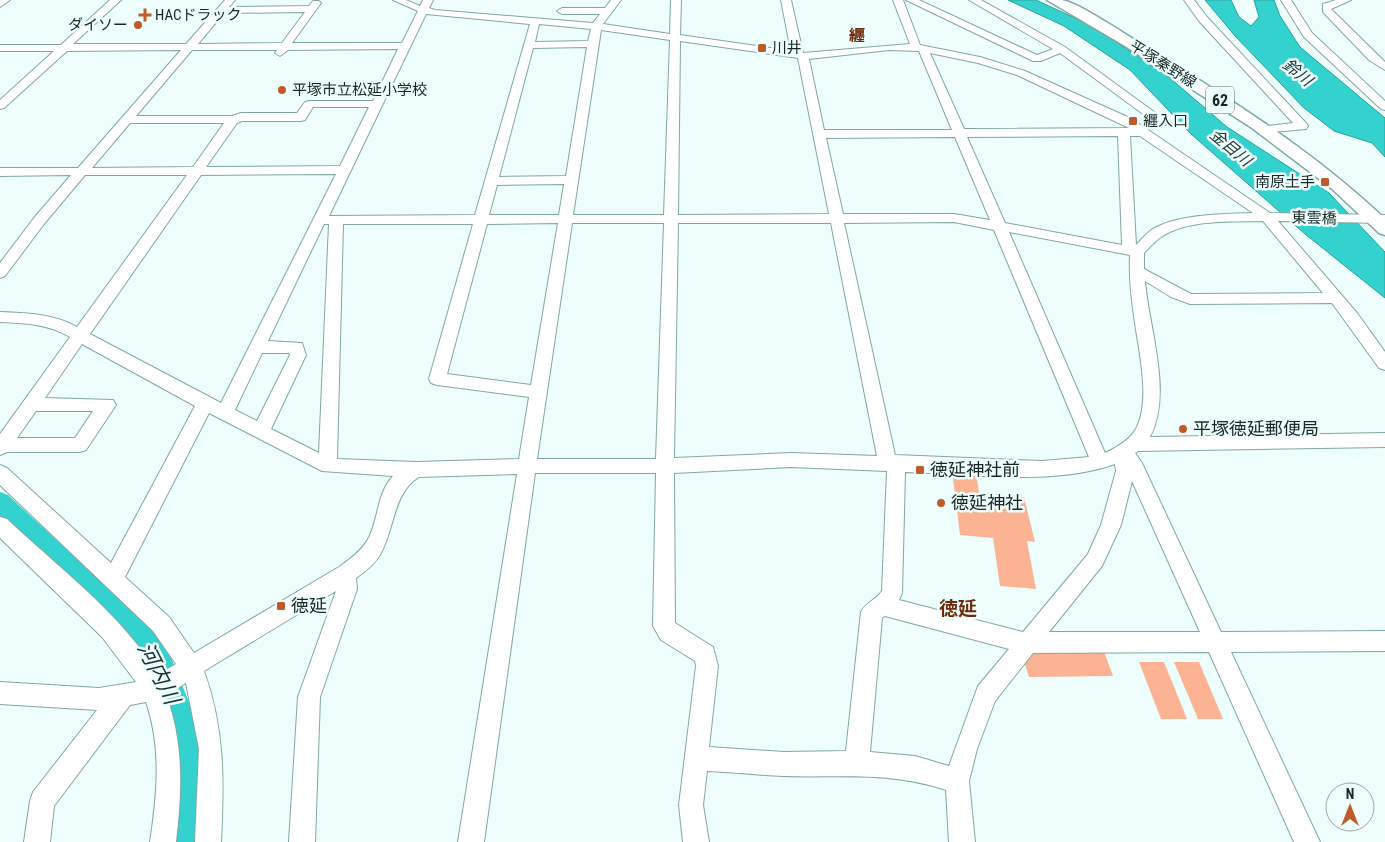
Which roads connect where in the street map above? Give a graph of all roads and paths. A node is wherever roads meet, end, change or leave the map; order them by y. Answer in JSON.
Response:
{"nodes":[{"id":1,"x":5,"y":0,"type":"edge"},
{"id":2,"x":116,"y":0,"type":"edge"},
{"id":3,"x":318,"y":0,"type":"edge"},
{"id":4,"x":398,"y":0,"type":"edge"},
{"id":5,"x":565,"y":0,"type":"edge"},
{"id":6,"x":676,"y":0,"type":"edge"},
{"id":7,"x":786,"y":0,"type":"edge"},
{"id":8,"x":898,"y":0,"type":"edge"},
{"id":9,"x":911,"y":0,"type":"edge"},
{"id":10,"x":974,"y":0,"type":"edge"},
{"id":11,"x":1054,"y":0,"type":"edge"},
{"id":12,"x":1189,"y":0,"type":"edge"},
{"id":13,"x":1286,"y":0,"type":"edge"},
{"id":14,"x":1346,"y":0,"type":"edge"},
{"id":15,"x":0,"y":4,"type":"edge"},
{"id":16,"x":1066,"y":4,"type":"edge"},
{"id":17,"x":226,"y":5,"type":"edge"},
{"id":18,"x":426,"y":5,"type":"edge"},
{"id":19,"x":611,"y":5,"type":"edge"},
{"id":20,"x":311,"y":9,"type":"junction"},
{"id":21,"x":562,"y":11,"type":"junction"},
{"id":22,"x":535,"y":22,"type":"junction"},
{"id":23,"x":560,"y":23,"type":"junction"},
{"id":24,"x":596,"y":26,"type":"junction"},
{"id":25,"x":676,"y":37,"type":"junction"},
{"id":26,"x":593,"y":44,"type":"junction"},
{"id":27,"x":529,"y":45,"type":"junction"},
{"id":28,"x":406,"y":46,"type":"junction"},
{"id":29,"x":64,"y":47,"type":"junction"},
{"id":30,"x":190,"y":47,"type":"junction"},
{"id":31,"x":284,"y":47,"type":"junction"},
{"id":32,"x":0,"y":48,"type":"edge"},
{"id":33,"x":920,"y":48,"type":"junction"},
{"id":34,"x":1061,"y":49,"type":"junction"},
{"id":35,"x":800,"y":56,"type":"junction"},
{"id":36,"x":276,"y":57,"type":"dead end"},
{"id":37,"x":1385,"y":67,"type":"edge"},
{"id":38,"x":377,"y":104,"type":"junction"},
{"id":39,"x":0,"y":106,"type":"edge"},
{"id":40,"x":1385,"y":107,"type":"edge"},
{"id":41,"x":127,"y":119,"type":"junction"},
{"id":42,"x":233,"y":120,"type":"junction"},
{"id":43,"x":1128,"y":128,"type":"junction"},
{"id":44,"x":1264,"y":130,"type":"junction"},
{"id":45,"x":960,"y":133,"type":"junction"},
{"id":46,"x":819,"y":134,"type":"junction"},
{"id":47,"x":344,"y":170,"type":"junction"},
{"id":48,"x":82,"y":171,"type":"junction"},
{"id":49,"x":197,"y":171,"type":"junction"},
{"id":50,"x":0,"y":172,"type":"edge"},
{"id":51,"x":571,"y":180,"type":"junction"},
{"id":52,"x":492,"y":181,"type":"junction"},
{"id":53,"x":1269,"y":217,"type":"junction"},
{"id":54,"x":836,"y":218,"type":"junction"},
{"id":55,"x":482,"y":219,"type":"junction"},
{"id":56,"x":564,"y":219,"type":"junction"},
{"id":57,"x":671,"y":219,"type":"junction"},
{"id":58,"x":319,"y":220,"type":"junction"},
{"id":59,"x":336,"y":220,"type":"junction"},
{"id":60,"x":1376,"y":222,"type":"edge"},
{"id":61,"x":999,"y":226,"type":"junction"},
{"id":62,"x":1133,"y":251,"type":"junction"},
{"id":63,"x":1137,"y":272,"type":"junction"},
{"id":64,"x":0,"y":273,"type":"edge"},
{"id":65,"x":1337,"y":298,"type":"junction"},
{"id":66,"x":0,"y":317,"type":"edge"},
{"id":67,"x":80,"y":335,"type":"junction"},
{"id":68,"x":256,"y":347,"type":"junction"},
{"id":69,"x":1385,"y":364,"type":"edge"},
{"id":70,"x":538,"y":392,"type":"junction"},
{"id":71,"x":206,"y":402,"type":"junction"},
{"id":72,"x":32,"y":404,"type":"junction"},
{"id":73,"x":224,"y":412,"type":"junction"},
{"id":74,"x":261,"y":431,"type":"junction"},
{"id":75,"x":1385,"y":440,"type":"edge"},
{"id":76,"x":1,"y":447,"type":"edge"},
{"id":77,"x":1129,"y":448,"type":"junction"},
{"id":78,"x":1099,"y":460,"type":"junction"},
{"id":79,"x":892,"y":462,"type":"junction"},
{"id":80,"x":328,"y":466,"type":"junction"},
{"id":81,"x":528,"y":466,"type":"junction"},
{"id":82,"x":665,"y":466,"type":"junction"},
{"id":83,"x":416,"y":470,"type":"junction"},
{"id":84,"x":0,"y":473,"type":"edge"},
{"id":85,"x":0,"y":525,"type":"edge"},
{"id":86,"x":346,"y":574,"type":"junction"},
{"id":87,"x":113,"y":579,"type":"junction"},
{"id":88,"x":884,"y":606,"type":"junction"},
{"id":89,"x":1385,"y":641,"type":"edge"},
{"id":90,"x":1215,"y":642,"type":"junction"},
{"id":91,"x":1025,"y":643,"type":"junction"},
{"id":92,"x":189,"y":669,"type":"junction"},
{"id":93,"x":156,"y":688,"type":"junction"},
{"id":94,"x":0,"y":693,"type":"edge"},
{"id":95,"x":122,"y":697,"type":"junction"},
{"id":96,"x":695,"y":758,"type":"junction"},
{"id":97,"x":856,"y":763,"type":"junction"},
{"id":98,"x":957,"y":781,"type":"junction"},
{"id":99,"x":37,"y":842,"type":"edge"},
{"id":100,"x":163,"y":842,"type":"edge"},
{"id":101,"x":208,"y":842,"type":"edge"},
{"id":102,"x":302,"y":842,"type":"edge"},
{"id":103,"x":471,"y":842,"type":"edge"},
{"id":104,"x":696,"y":842,"type":"edge"},
{"id":105,"x":962,"y":842,"type":"edge"},
{"id":106,"x":1308,"y":842,"type":"edge"}],
"edges":[{"from":1,"to":15,"type":"street"},
{"from":2,"to":29,"type":"street"},
{"from":3,"to":20,"type":"street"},
{"from":4,"to":18,"type":"street"},
{"from":5,"to":21,"type":"street"},
{"from":6,"to":25,"type":"street"},
{"from":7,"to":35,"type":"street"},
{"from":8,"to":33,"type":"street"},
{"from":9,"to":34,"type":"street"},
{"from":10,"to":34,"type":"street"},
{"from":11,"to":16,"type":"main road","name":"平塚秦野線","number":"62"},
{"from":12,"to":44,"type":"street"},
{"from":13,"to":40,"type":"street"},
{"from":14,"to":37,"type":"street"},
{"from":16,"to":44,"type":"main road","name":"平塚秦野線","number":"62"},
{"from":17,"to":20,"type":"street"},
{"from":17,"to":30,"type":"street"},
{"from":18,"to":22,"type":"street"},
{"from":18,"to":28,"type":"street"},
{"from":19,"to":21,"type":"street"},
{"from":19,"to":24,"type":"street"},
{"from":20,"to":31,"type":"street"},
{"from":21,"to":23,"type":"street"},
{"from":22,"to":23,"type":"street"},
{"from":22,"to":27,"type":"street"},
{"from":23,"to":24,"type":"street"},
{"from":24,"to":25,"type":"street"},
{"from":24,"to":26,"type":"street"},
{"from":25,"to":35,"type":"street"},
{"from":25,"to":57,"type":"street"},
{"from":26,"to":27,"type":"street"},
{"from":26,"to":51,"type":"street"},
{"from":27,"to":52,"type":"street"},
{"from":28,"to":31,"type":"street"},
{"from":28,"to":38,"type":"street"},
{"from":29,"to":30,"type":"street"},
{"from":29,"to":32,"type":"street"},
{"from":29,"to":39,"type":"street"},
{"from":30,"to":31,"type":"street"},
{"from":30,"to":41,"type":"street"},
{"from":31,"to":36,"type":"street"},
{"from":33,"to":35,"type":"street"},
{"from":33,"to":43,"type":"street"},
{"from":33,"to":45,"type":"street"},
{"from":34,"to":43,"type":"street"},
{"from":35,"to":46,"type":"street"},
{"from":38,"to":42,"type":"street"},
{"from":38,"to":47,"type":"street"},
{"from":41,"to":42,"type":"street"},
{"from":41,"to":48,"type":"street"},
{"from":42,"to":49,"type":"street"},
{"from":43,"to":45,"type":"street"},
{"from":43,"to":53,"type":"street"},
{"from":43,"to":62,"type":"street"},
{"from":44,"to":60,"type":"main road","name":"平塚秦野線","number":"62"},
{"from":45,"to":46,"type":"street"},
{"from":45,"to":61,"type":"street"},
{"from":46,"to":54,"type":"street"},
{"from":47,"to":49,"type":"street"},
{"from":47,"to":58,"type":"street"},
{"from":48,"to":49,"type":"street"},
{"from":48,"to":50,"type":"street"},
{"from":48,"to":64,"type":"street"},
{"from":49,"to":67,"type":"street"},
{"from":51,"to":52,"type":"street"},
{"from":51,"to":56,"type":"street"},
{"from":52,"to":55,"type":"street"},
{"from":53,"to":60,"type":"street","name":"東雲橋"},
{"from":53,"to":62,"type":"street","name":"東雲橋"},
{"from":53,"to":65,"type":"street"},
{"from":54,"to":57,"type":"street"},
{"from":54,"to":61,"type":"street"},
{"from":54,"to":79,"type":"street"},
{"from":55,"to":56,"type":"street"},
{"from":55,"to":59,"type":"street"},
{"from":55,"to":70,"type":"street"},
{"from":56,"to":57,"type":"street"},
{"from":56,"to":70,"type":"street"},
{"from":57,"to":82,"type":"street"},
{"from":58,"to":59,"type":"street"},
{"from":58,"to":68,"type":"street"},
{"from":59,"to":80,"type":"street"},
{"from":61,"to":62,"type":"street"},
{"from":61,"to":78,"type":"street"},
{"from":62,"to":63,"type":"street"},
{"from":63,"to":65,"type":"street"},
{"from":63,"to":77,"type":"street"},
{"from":65,"to":69,"type":"street"},
{"from":66,"to":67,"type":"street"},
{"from":67,"to":71,"type":"street"},
{"from":67,"to":72,"type":"street"},
{"from":68,"to":73,"type":"street"},
{"from":68,"to":74,"type":"street"},
{"from":70,"to":81,"type":"street"},
{"from":71,"to":73,"type":"street"},
{"from":71,"to":87,"type":"street"},
{"from":72,"to":76,"type":"street"},
{"from":72,"to":76,"type":"street"},
{"from":73,"to":74,"type":"street"},
{"from":74,"to":80,"type":"street"},
{"from":75,"to":77,"type":"street"},
{"from":77,"to":78,"type":"street"},
{"from":77,"to":90,"type":"street"},
{"from":77,"to":91,"type":"street"},
{"from":78,"to":79,"type":"street"},
{"from":79,"to":82,"type":"street"},
{"from":79,"to":88,"type":"street"},
{"from":80,"to":83,"type":"street"},
{"from":81,"to":82,"type":"street"},
{"from":81,"to":83,"type":"street"},
{"from":81,"to":103,"type":"street"},
{"from":82,"to":96,"type":"street"},
{"from":83,"to":86,"type":"street"},
{"from":84,"to":87,"type":"street"},
{"from":85,"to":93,"type":"street"},
{"from":86,"to":92,"type":"street"},
{"from":86,"to":102,"type":"street"},
{"from":87,"to":92,"type":"street"},
{"from":88,"to":91,"type":"street"},
{"from":88,"to":97,"type":"street"},
{"from":89,"to":90,"type":"street"},
{"from":90,"to":91,"type":"street"},
{"from":90,"to":106,"type":"street"},
{"from":91,"to":98,"type":"street"},
{"from":92,"to":93,"type":"street"},
{"from":92,"to":101,"type":"street"},
{"from":93,"to":95,"type":"street"},
{"from":93,"to":100,"type":"street"},
{"from":94,"to":95,"type":"street"},
{"from":95,"to":99,"type":"street"},
{"from":96,"to":97,"type":"street"},
{"from":96,"to":104,"type":"street"},
{"from":97,"to":98,"type":"street"},
{"from":98,"to":105,"type":"street"}]}
